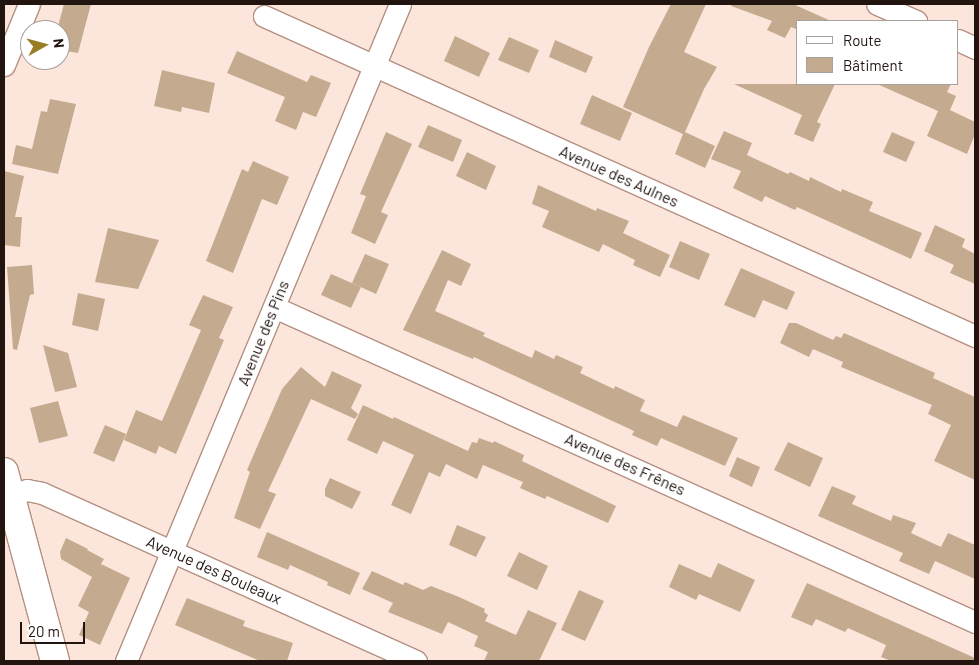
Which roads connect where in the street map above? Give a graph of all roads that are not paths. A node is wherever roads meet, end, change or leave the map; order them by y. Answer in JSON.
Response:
{"nodes":[{"id":1,"x":28,"y":4,"type":"edge"},
{"id":2,"x":400,"y":4,"type":"edge"},
{"id":3,"x":877,"y":4,"type":"edge"},
{"id":4,"x":264,"y":16,"type":"dead end"},
{"id":5,"x":914,"y":20,"type":"edge"},
{"id":6,"x":959,"y":40,"type":"edge"},
{"id":7,"x":975,"y":48,"type":"edge"},
{"id":8,"x":4,"y":64,"type":"edge"},
{"id":9,"x":374,"y":66,"type":"junction"},
{"id":10,"x":274,"y":307,"type":"junction"},
{"id":11,"x":975,"y":336,"type":"edge"},
{"id":12,"x":6,"y":488,"type":"edge"},
{"id":13,"x":173,"y":552,"type":"junction"},
{"id":14,"x":975,"y":622,"type":"edge"},
{"id":15,"x":55,"y":661,"type":"edge"},
{"id":16,"x":126,"y":661,"type":"edge"},
{"id":17,"x":416,"y":661,"type":"edge"}],
"edges":[{"from":1,"to":8,"type":"street"},
{"from":2,"to":9,"type":"street","name":"Avenue des Pins"},
{"from":3,"to":5,"type":"street"},
{"from":4,"to":9,"type":"street","name":"Avenue des Aulnes"},
{"from":6,"to":7,"type":"street"},
{"from":9,"to":10,"type":"street","name":"Avenue des Pins"},
{"from":9,"to":11,"type":"street","name":"Avenue des Aulnes"},
{"from":10,"to":13,"type":"street","name":"Avenue des Pins"},
{"from":10,"to":14,"type":"street","name":"Avenue des Frênes"},
{"from":12,"to":13,"type":"street","name":"Avenue des Bouleaux"},
{"from":12,"to":15,"type":"main road"},
{"from":13,"to":16,"type":"street","name":"Avenue des Pins"},
{"from":13,"to":17,"type":"street","name":"Avenue des Bouleaux"}]}
